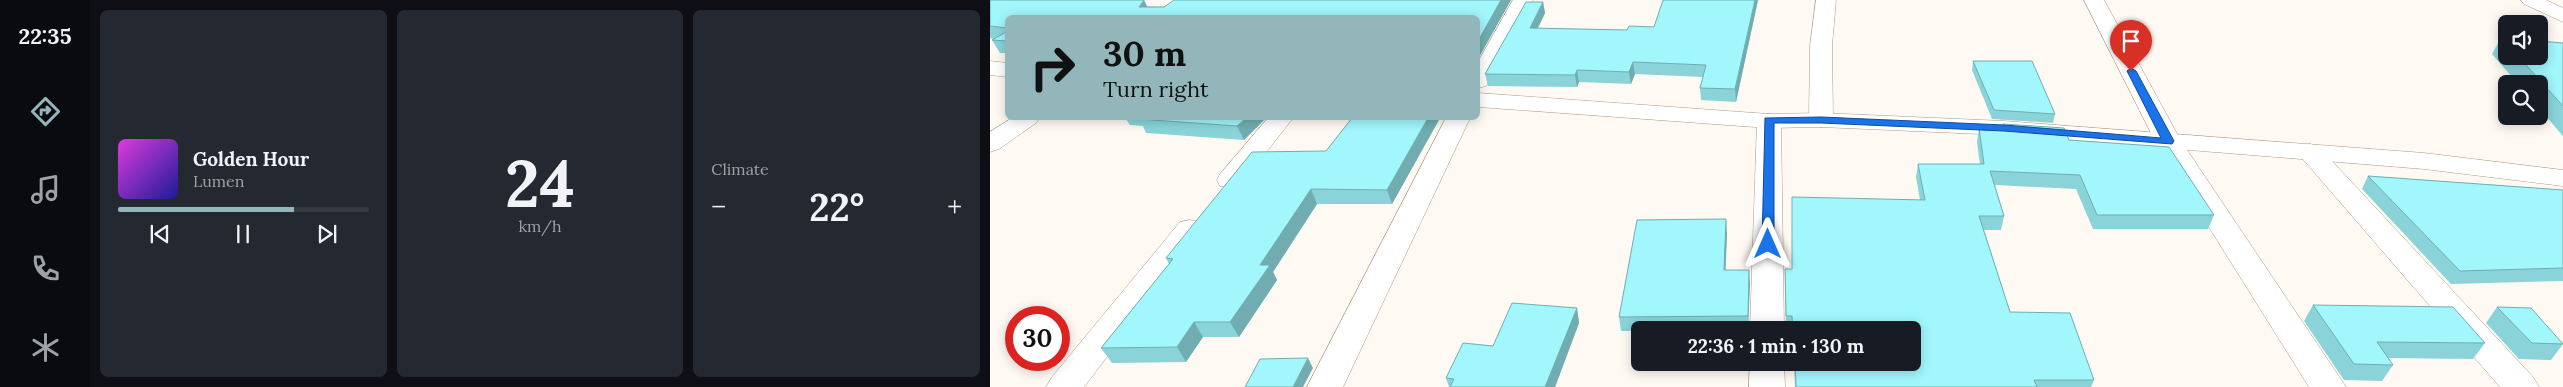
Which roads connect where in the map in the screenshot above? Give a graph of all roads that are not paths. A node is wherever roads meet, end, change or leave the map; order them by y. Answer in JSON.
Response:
{"nodes":[{"id":1,"x":1523,"y":0,"type":"edge"},
{"id":2,"x":1826,"y":0,"type":"edge"},
{"id":3,"x":2094,"y":0,"type":"edge"},
{"id":4,"x":2532,"y":1,"type":"edge"},
{"id":5,"x":2563,"y":1,"type":"edge"},
{"id":6,"x":2563,"y":16,"type":"edge"},
{"id":7,"x":990,"y":68,"type":"edge"},
{"id":8,"x":1005,"y":70,"type":"edge"},
{"id":9,"x":1480,"y":77,"type":"edge"},
{"id":10,"x":1480,"y":100,"type":"edge"},
{"id":11,"x":1025,"y":120,"type":"edge"},
{"id":12,"x":1279,"y":120,"type":"edge"},
{"id":13,"x":1457,"y":120,"type":"edge"},
{"id":14,"x":1769,"y":120,"type":"junction"},
{"id":15,"x":1821,"y":120,"type":"junction"},
{"id":16,"x":2168,"y":141,"type":"junction"},
{"id":17,"x":990,"y":144,"type":"edge"},
{"id":18,"x":2310,"y":152,"type":"junction"},
{"id":19,"x":2563,"y":178,"type":"edge"},
{"id":20,"x":1768,"y":321,"type":"edge"},
{"id":21,"x":1767,"y":371,"type":"edge"},
{"id":22,"x":1064,"y":387,"type":"edge"},
{"id":23,"x":1325,"y":387,"type":"edge"},
{"id":24,"x":1767,"y":387,"type":"edge"},
{"id":25,"x":2328,"y":387,"type":"edge"},
{"id":26,"x":2522,"y":387,"type":"edge"}],
"edges":[{"from":1,"to":9,"type":"street"},
{"from":2,"to":15,"type":"street"},
{"from":3,"to":16,"type":"street"},
{"from":4,"to":5,"type":"street"},
{"from":4,"to":6,"type":"street"},
{"from":7,"to":8,"type":"street"},
{"from":10,"to":14,"type":"street"},
{"from":11,"to":17,"type":"street"},
{"from":12,"to":22,"type":"street"},
{"from":13,"to":23,"type":"street"},
{"from":14,"to":15,"type":"street"},
{"from":14,"to":20,"type":"street"},
{"from":15,"to":16,"type":"street"},
{"from":16,"to":18,"type":"street"},
{"from":16,"to":25,"type":"street"},
{"from":18,"to":19,"type":"street"},
{"from":18,"to":26,"type":"street"},
{"from":21,"to":24,"type":"street"}]}
